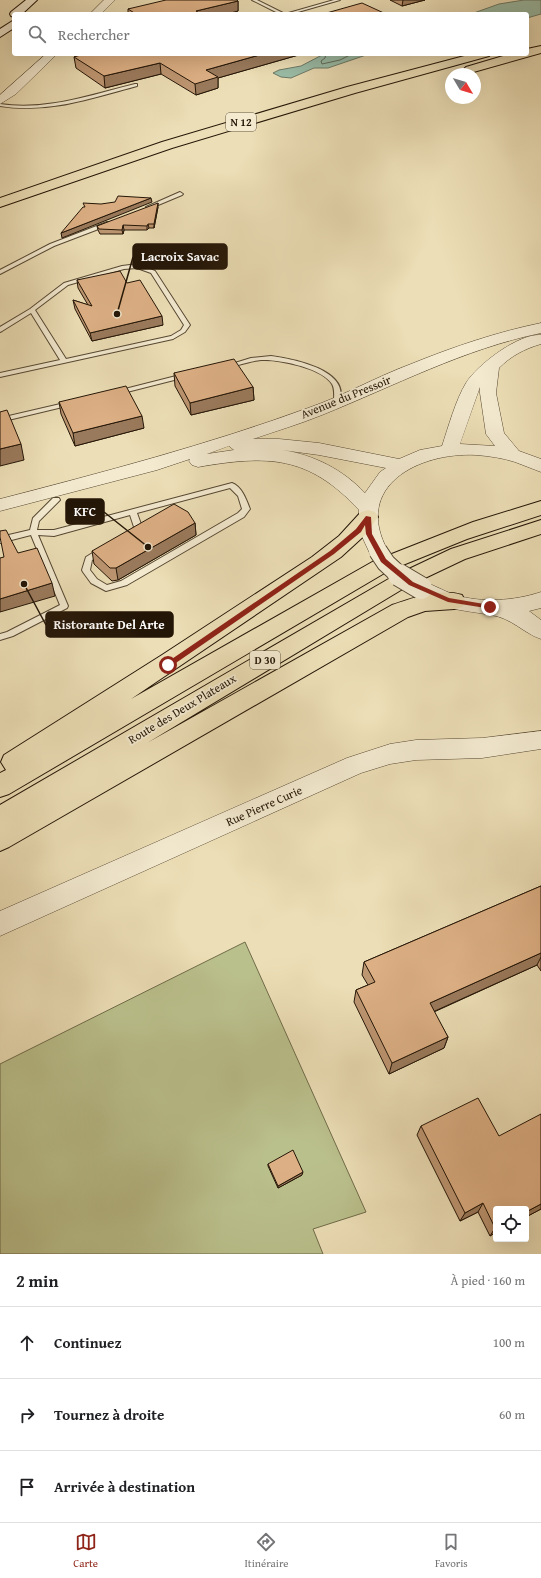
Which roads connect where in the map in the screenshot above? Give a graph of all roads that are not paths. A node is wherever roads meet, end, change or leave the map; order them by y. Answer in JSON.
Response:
{"nodes":[{"id":1,"x":32,"y":0,"type":"edge"},
{"id":2,"x":41,"y":0,"type":"edge"},
{"id":3,"x":110,"y":0,"type":"edge"},
{"id":4,"x":254,"y":0,"type":"edge"},
{"id":5,"x":338,"y":0,"type":"edge"},
{"id":6,"x":17,"y":12,"type":"edge"},
{"id":7,"x":26,"y":12,"type":"edge"},
{"id":8,"x":97,"y":12,"type":"edge"},
{"id":9,"x":279,"y":12,"type":"edge"},
{"id":10,"x":294,"y":12,"type":"edge"},
{"id":11,"x":12,"y":16,"type":"edge"},
{"id":12,"x":12,"y":24,"type":"edge"},
{"id":13,"x":0,"y":26,"type":"edge"},
{"id":14,"x":0,"y":34,"type":"edge"},
{"id":15,"x":541,"y":39,"type":"edge"},
{"id":16,"x":529,"y":42,"type":"edge"},
{"id":17,"x":541,"y":49,"type":"edge"},
{"id":18,"x":529,"y":52,"type":"edge"},
{"id":19,"x":50,"y":56,"type":"edge"},
{"id":20,"x":478,"y":56,"type":"edge"},
{"id":21,"x":516,"y":56,"type":"edge"},
{"id":22,"x":473,"y":68,"type":"edge"},
{"id":23,"x":445,"y":76,"type":"edge"},
{"id":24,"x":135,"y":85,"type":"dead end"},
{"id":25,"x":0,"y":100,"type":"edge"},
{"id":26,"x":0,"y":105,"type":"edge"},
{"id":27,"x":174,"y":156,"type":"dead end"},
{"id":28,"x":152,"y":164,"type":"dead end"},
{"id":29,"x":64,"y":194,"type":"dead end"},
{"id":30,"x":180,"y":194,"type":"dead end"},
{"id":31,"x":0,"y":203,"type":"edge"},
{"id":32,"x":144,"y":208,"type":"edge"},
{"id":33,"x":116,"y":220,"type":"edge"},
{"id":34,"x":0,"y":272,"type":"edge"},
{"id":35,"x":32,"y":310,"type":"junction"},
{"id":36,"x":541,"y":328,"type":"edge"},
{"id":37,"x":0,"y":330,"type":"edge"},
{"id":38,"x":541,"y":339,"type":"edge"},
{"id":39,"x":64,"y":361,"type":"junction"},
{"id":40,"x":217,"y":368,"type":"edge"},
{"id":41,"x":491,"y":369,"type":"junction"},
{"id":42,"x":0,"y":374,"type":"edge"},
{"id":43,"x":194,"y":374,"type":"edge"},
{"id":44,"x":109,"y":394,"type":"edge"},
{"id":45,"x":78,"y":402,"type":"edge"},
{"id":46,"x":337,"y":402,"type":"junction"},
{"id":47,"x":0,"y":420,"type":"edge"},
{"id":48,"x":449,"y":450,"type":"junction"},
{"id":49,"x":513,"y":455,"type":"junction"},
{"id":50,"x":401,"y":465,"type":"junction"},
{"id":51,"x":541,"y":465,"type":"edge"},
{"id":52,"x":150,"y":466,"type":"junction"},
{"id":53,"x":56,"y":500,"type":"junction"},
{"id":54,"x":0,"y":505,"type":"edge"},
{"id":55,"x":541,"y":508,"type":"edge"},
{"id":56,"x":133,"y":512,"type":"junction"},
{"id":57,"x":368,"y":512,"type":"junction"},
{"id":58,"x":0,"y":514,"type":"edge"},
{"id":59,"x":541,"y":527,"type":"edge"},
{"id":60,"x":33,"y":532,"type":"junction"},
{"id":61,"x":123,"y":539,"type":"edge"},
{"id":62,"x":0,"y":540,"type":"edge"},
{"id":63,"x":111,"y":545,"type":"edge"},
{"id":64,"x":541,"y":600,"type":"edge"},
{"id":65,"x":454,"y":601,"type":"junction"},
{"id":66,"x":490,"y":607,"type":"junction"},
{"id":67,"x":541,"y":631,"type":"edge"},
{"id":68,"x":0,"y":637,"type":"edge"},
{"id":69,"x":541,"y":740,"type":"edge"},
{"id":70,"x":0,"y":770,"type":"edge"},
{"id":71,"x":0,"y":786,"type":"edge"},
{"id":72,"x":0,"y":818,"type":"edge"},
{"id":73,"x":0,"y":839,"type":"edge"},
{"id":74,"x":0,"y":924,"type":"edge"}],
"edges":[{"from":1,"to":6,"type":"main road"},
{"from":2,"to":7,"type":"main road"},
{"from":3,"to":8,"type":"street"},
{"from":4,"to":9,"type":"lane"},
{"from":5,"to":10,"type":"lane"},
{"from":11,"to":13,"type":"main road"},
{"from":12,"to":14,"type":"main road"},
{"from":15,"to":16,"type":"main road"},
{"from":17,"to":18,"type":"main road"},
{"from":19,"to":25,"type":"street"},
{"from":20,"to":31,"type":"main road","number":"N 12"},
{"from":21,"to":22,"type":"main road","number":"N 12"},
{"from":23,"to":27,"type":"main road","number":"N 12"},
{"from":24,"to":26,"type":"lane"},
{"from":28,"to":29,"type":"main road"},
{"from":30,"to":32,"type":"lane"},
{"from":33,"to":34,"type":"lane"},
{"from":35,"to":37,"type":"lane"},
{"from":35,"to":39,"type":"lane"},
{"from":35,"to":39,"type":"lane"},
{"from":36,"to":46,"type":"street","name":"Avenue du Pressoir"},
{"from":38,"to":41,"type":"street"},
{"from":39,"to":42,"type":"lane"},
{"from":40,"to":46,"type":"lane"},
{"from":41,"to":48,"type":"street"},
{"from":41,"to":49,"type":"street"},
{"from":43,"to":44,"type":"lane"},
{"from":45,"to":47,"type":"lane"},
{"from":46,"to":52,"type":"street","name":"Avenue du Pressoir"},
{"from":48,"to":49,"type":"street"},
{"from":48,"to":50,"type":"street"},
{"from":49,"to":51,"type":"street"},
{"from":50,"to":52,"type":"street"},
{"from":50,"to":57,"type":"street"},
{"from":52,"to":54,"type":"street"},
{"from":53,"to":57,"type":"street"},
{"from":53,"to":58,"type":"street"},
{"from":53,"to":60,"type":"lane"},
{"from":55,"to":71,"type":"main road","name":"Route des Deux Plateaux","number":"D 30"},
{"from":56,"to":60,"type":"lane"},
{"from":56,"to":61,"type":"lane"},
{"from":56,"to":63,"type":"lane"},
{"from":57,"to":65,"type":"street","bridge":true},
{"from":57,"to":70,"type":"main road"},
{"from":59,"to":72,"type":"main road","name":"Route des Deux Plateaux","number":"D 30"},
{"from":60,"to":62,"type":"lane"},
{"from":60,"to":68,"type":"lane"},
{"from":64,"to":66,"type":"street"},
{"from":65,"to":66,"type":"street"},
{"from":65,"to":73,"type":"main road"},
{"from":66,"to":67,"type":"street"},
{"from":69,"to":74,"type":"street","name":"Rue Pierre Curie"}]}
